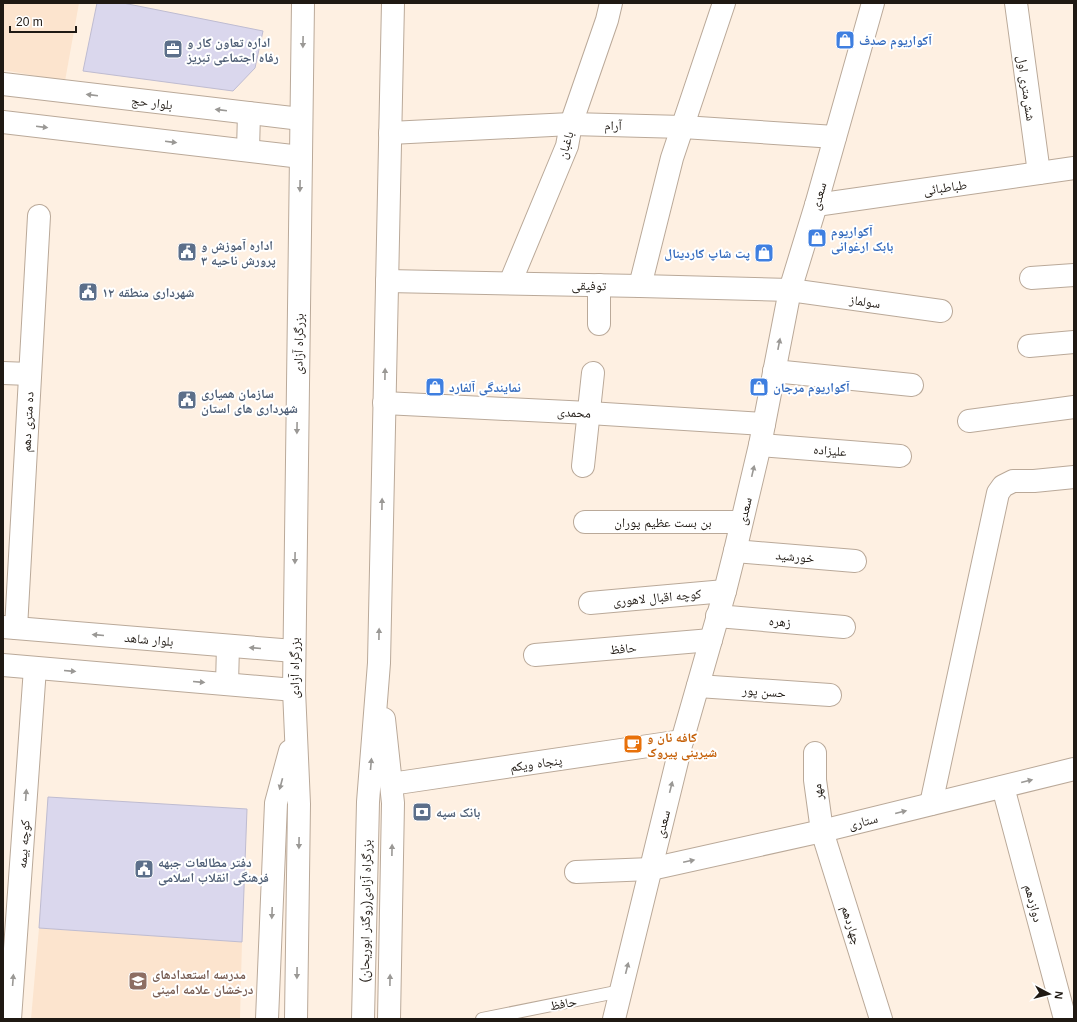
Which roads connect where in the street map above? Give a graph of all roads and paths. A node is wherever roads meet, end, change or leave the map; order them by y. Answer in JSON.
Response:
{"nodes":[{"id":1,"x":303,"y":3,"type":"edge"},
{"id":2,"x":393,"y":3,"type":"edge"},
{"id":3,"x":611,"y":3,"type":"edge"},
{"id":4,"x":724,"y":3,"type":"edge"},
{"id":5,"x":873,"y":3,"type":"edge"},
{"id":6,"x":1016,"y":3,"type":"edge"},
{"id":7,"x":3,"y":84,"type":"edge"},
{"id":8,"x":249,"y":113,"type":"junction"},
{"id":9,"x":301,"y":119,"type":"junction"},
{"id":10,"x":3,"y":122,"type":"edge"},
{"id":11,"x":571,"y":124,"type":"junction"},
{"id":12,"x":683,"y":127,"type":"junction"},
{"id":13,"x":390,"y":133,"type":"junction"},
{"id":14,"x":835,"y":137,"type":"junction"},
{"id":15,"x":248,"y":150,"type":"junction"},
{"id":16,"x":301,"y":157,"type":"junction"},
{"id":17,"x":1074,"y":168,"type":"edge"},
{"id":18,"x":1039,"y":173,"type":"junction"},
{"id":19,"x":816,"y":205,"type":"junction"},
{"id":20,"x":39,"y":216,"type":"dead end"},
{"id":21,"x":1074,"y":275,"type":"edge"},
{"id":22,"x":1031,"y":278,"type":"dead end"},
{"id":23,"x":387,"y":281,"type":"junction"},
{"id":24,"x":510,"y":283,"type":"junction"},
{"id":25,"x":599,"y":285,"type":"junction"},
{"id":26,"x":640,"y":286,"type":"junction"},
{"id":27,"x":790,"y":290,"type":"junction"},
{"id":28,"x":941,"y":311,"type":"dead end"},
{"id":29,"x":599,"y":324,"type":"dead end"},
{"id":30,"x":1074,"y":342,"type":"edge"},
{"id":31,"x":1029,"y":346,"type":"dead end"},
{"id":32,"x":774,"y":371,"type":"junction"},
{"id":33,"x":3,"y":373,"type":"edge"},
{"id":34,"x":593,"y":373,"type":"dead end"},
{"id":35,"x":30,"y":374,"type":"junction"},
{"id":36,"x":912,"y":385,"type":"dead end"},
{"id":37,"x":384,"y":404,"type":"junction"},
{"id":38,"x":1074,"y":407,"type":"edge"},
{"id":39,"x":590,"y":413,"type":"junction"},
{"id":40,"x":969,"y":421,"type":"dead end"},
{"id":41,"x":762,"y":434,"type":"junction"},
{"id":42,"x":900,"y":456,"type":"dead end"},
{"id":43,"x":583,"y":466,"type":"dead end"},
{"id":44,"x":1074,"y":477,"type":"edge"},
{"id":45,"x":585,"y":522,"type":"dead end"},
{"id":46,"x":741,"y":522,"type":"junction"},
{"id":47,"x":734,"y":551,"type":"junction"},
{"id":48,"x":855,"y":561,"type":"dead end"},
{"id":49,"x":725,"y":591,"type":"junction"},
{"id":50,"x":590,"y":603,"type":"dead end"},
{"id":51,"x":717,"y":616,"type":"junction"},
{"id":52,"x":844,"y":627,"type":"dead end"},
{"id":53,"x":10,"y":628,"type":"edge"},
{"id":54,"x":711,"y":640,"type":"junction"},
{"id":55,"x":228,"y":646,"type":"junction"},
{"id":56,"x":294,"y":651,"type":"junction"},
{"id":57,"x":535,"y":655,"type":"dead end"},
{"id":58,"x":379,"y":663,"type":"junction"},
{"id":59,"x":3,"y":665,"type":"edge"},
{"id":60,"x":36,"y":668,"type":"junction"},
{"id":61,"x":227,"y":684,"type":"junction"},
{"id":62,"x":698,"y":686,"type":"junction"},
{"id":63,"x":294,"y":690,"type":"junction"},
{"id":64,"x":830,"y":695,"type":"dead end"},
{"id":65,"x":295,"y":732,"type":"junction"},
{"id":66,"x":682,"y":741,"type":"junction"},
{"id":67,"x":815,"y":753,"type":"dead end"},
{"id":68,"x":1074,"y":769,"type":"edge"},
{"id":69,"x":391,"y":784,"type":"junction"},
{"id":70,"x":1003,"y":787,"type":"junction"},
{"id":71,"x":931,"y":804,"type":"junction"},
{"id":72,"x":822,"y":831,"type":"junction"},
{"id":73,"x":651,"y":869,"type":"junction"},
{"id":74,"x":576,"y":872,"type":"dead end"},
{"id":75,"x":621,"y":991,"type":"junction"},
{"id":76,"x":10,"y":1019,"type":"edge"},
{"id":77,"x":268,"y":1019,"type":"edge"},
{"id":78,"x":296,"y":1019,"type":"edge"},
{"id":79,"x":363,"y":1019,"type":"edge"},
{"id":80,"x":389,"y":1019,"type":"edge"},
{"id":81,"x":482,"y":1019,"type":"edge"},
{"id":82,"x":614,"y":1019,"type":"edge"},
{"id":83,"x":881,"y":1019,"type":"edge"},
{"id":84,"x":1066,"y":1019,"type":"edge"}],
"edges":[{"from":1,"to":9,"type":"main road","name":"بزرگراه آزادی","one_way":true},
{"from":2,"to":13,"type":"main road"},
{"from":3,"to":11,"type":"main road","name":"باغبان"},
{"from":4,"to":12,"type":"main road"},
{"from":5,"to":14,"type":"main road","name":"سعدی"},
{"from":6,"to":18,"type":"main road","name":"شش‌متری اول"},
{"from":8,"to":7,"type":"main road","name":"بلوار حج","one_way":true},
{"from":8,"to":9,"type":"main road","name":"بلوار حج"},
{"from":8,"to":15,"type":"main road"},
{"from":9,"to":16,"type":"main road","name":"بزرگراه آزادی"},
{"from":10,"to":15,"type":"main road","one_way":true},
{"from":11,"to":12,"type":"main road","name":"آرام"},
{"from":11,"to":13,"type":"main road","name":"آرام"},
{"from":11,"to":24,"type":"main road","name":"باغبان"},
{"from":12,"to":14,"type":"main road","name":"آرام"},
{"from":12,"to":26,"type":"main road"},
{"from":13,"to":23,"type":"main road"},
{"from":14,"to":19,"type":"main road","name":"سعدی"},
{"from":15,"to":16,"type":"main road"},
{"from":16,"to":56,"type":"main road","name":"بزرگراه آزادی","one_way":true},
{"from":17,"to":18,"type":"main road","name":"طباطبائی"},
{"from":18,"to":19,"type":"main road","name":"طباطبائی"},
{"from":19,"to":27,"type":"main road","name":"سعدی"},
{"from":20,"to":35,"type":"main road","name":"ده متری دهم"},
{"from":21,"to":22,"type":"main road"},
{"from":23,"to":24,"type":"main road","name":"توفیقی"},
{"from":37,"to":23,"type":"main road","one_way":true},
{"from":24,"to":25,"type":"main road","name":"توفیقی"},
{"from":25,"to":26,"type":"main road","name":"توفیقی"},
{"from":25,"to":29,"type":"main road"},
{"from":26,"to":27,"type":"main road","name":"توفیقی"},
{"from":27,"to":28,"type":"main road","name":"سولماز"},
{"from":32,"to":27,"type":"main road","name":"سعدی","one_way":true},
{"from":30,"to":31,"type":"main road"},
{"from":32,"to":36,"type":"main road"},
{"from":32,"to":41,"type":"main road","name":"سعدی"},
{"from":33,"to":35,"type":"main road"},
{"from":34,"to":39,"type":"main road"},
{"from":35,"to":53,"type":"main road","name":"ده متری دهم"},
{"from":37,"to":39,"type":"main road","name":"محمدی"},
{"from":58,"to":37,"type":"main road","one_way":true},
{"from":38,"to":40,"type":"main road"},
{"from":39,"to":41,"type":"main road","name":"محمدی"},
{"from":39,"to":43,"type":"main road"},
{"from":41,"to":42,"type":"main road","name":"علیزاده"},
{"from":46,"to":41,"type":"main road","name":"سعدی","one_way":true},
{"from":44,"to":71,"type":"main road"},
{"from":45,"to":46,"type":"main road","name":"بن بست عظیم پوران"},
{"from":46,"to":47,"type":"main road","name":"سعدی"},
{"from":47,"to":48,"type":"main road","name":"خورشید"},
{"from":47,"to":49,"type":"main road","name":"سعدی"},
{"from":49,"to":50,"type":"main road","name":"کوچه اقبال لاهوری"},
{"from":49,"to":51,"type":"main road","name":"سعدی"},
{"from":51,"to":52,"type":"main road","name":"زهره"},
{"from":51,"to":54,"type":"main road","name":"سعدی"},
{"from":55,"to":53,"type":"main road","name":"بلوار شاهد","one_way":true},
{"from":54,"to":57,"type":"main road","name":"حافظ"},
{"from":54,"to":62,"type":"main road","name":"سعدی"},
{"from":56,"to":55,"type":"main road","name":"بلوار شاهد","one_way":true},
{"from":55,"to":61,"type":"main road"},
{"from":56,"to":63,"type":"main road","name":"بزرگراه آزادی"},
{"from":58,"to":69,"type":"main road"},
{"from":79,"to":58,"type":"main road","name":"بزرگراه آزادی(روگذر ابوریحان)","one_way":true},
{"from":59,"to":60,"type":"main road"},
{"from":60,"to":61,"type":"main road","one_way":true},
{"from":76,"to":60,"type":"main road","name":"کوچه بیمه","one_way":true},
{"from":61,"to":63,"type":"main road"},
{"from":62,"to":64,"type":"main road","name":"حسن پور"},
{"from":62,"to":66,"type":"main road","name":"سعدی"},
{"from":63,"to":65,"type":"main road","name":"بزرگراه آزادی"},
{"from":65,"to":77,"type":"main road","name":"بزرگراه آزادی","one_way":true},
{"from":65,"to":78,"type":"main road","name":"بزرگراه آزادی","one_way":true},
{"from":66,"to":69,"type":"main road","name":"پنجاه ویکم"},
{"from":73,"to":66,"type":"main road","name":"سعدی","one_way":true},
{"from":67,"to":72,"type":"main road","name":"مهر"},
{"from":70,"to":68,"type":"main road","name":"ستاری","one_way":true},
{"from":80,"to":69,"type":"main road","one_way":true},
{"from":70,"to":71,"type":"main road","name":"ستاری"},
{"from":70,"to":84,"type":"main road","name":"دوازدهم"},
{"from":72,"to":71,"type":"main road","name":"ستاری","one_way":true},
{"from":73,"to":72,"type":"main road","name":"ستاری","one_way":true},
{"from":72,"to":83,"type":"main road","name":"چهاردهم"},
{"from":73,"to":74,"type":"main road","name":"ستاری"},
{"from":75,"to":73,"type":"main road","name":"سعدی","one_way":true},
{"from":75,"to":81,"type":"lane","name":"حافظ"},
{"from":75,"to":82,"type":"main road","name":"سعدی"}]}
